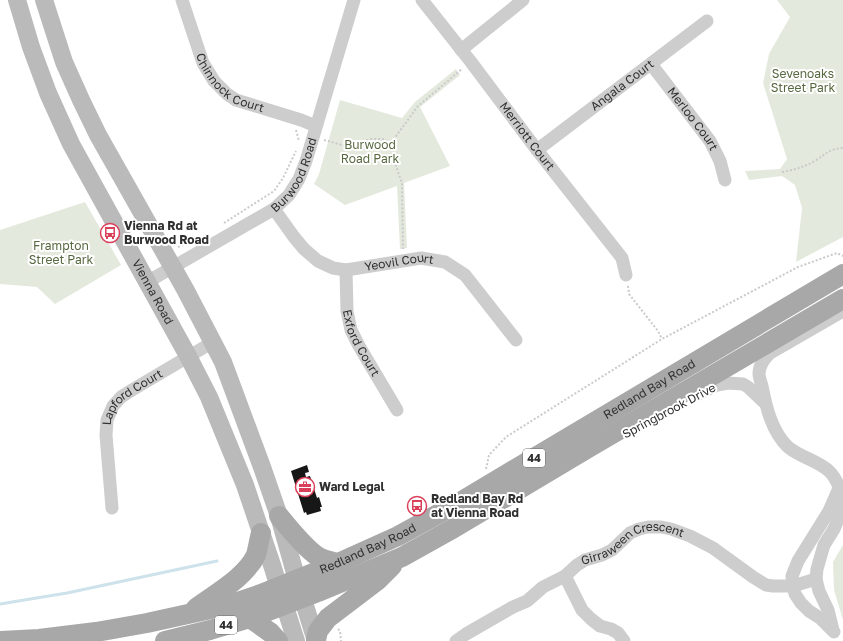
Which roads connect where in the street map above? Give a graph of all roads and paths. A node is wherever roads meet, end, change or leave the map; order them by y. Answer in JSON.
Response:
{"nodes":[{"id":1,"x":17,"y":0,"type":"edge"},
{"id":2,"x":44,"y":0,"type":"edge"},
{"id":3,"x":182,"y":0,"type":"edge"},
{"id":4,"x":354,"y":0,"type":"edge"},
{"id":5,"x":422,"y":0,"type":"edge"},
{"id":6,"x":523,"y":0,"type":"edge"},
{"id":7,"x":707,"y":21,"type":"dead end"},
{"id":8,"x":461,"y":50,"type":"junction"},
{"id":9,"x":471,"y":62,"type":"junction"},
{"id":10,"x":651,"y":64,"type":"junction"},
{"id":11,"x":296,"y":127,"type":"dead end"},
{"id":12,"x":315,"y":132,"type":"junction"},
{"id":13,"x":300,"y":143,"type":"dead end"},
{"id":14,"x":391,"y":143,"type":"junction"},
{"id":15,"x":843,"y":148,"type":"edge"},
{"id":16,"x":296,"y":150,"type":"dead end"},
{"id":17,"x":537,"y":150,"type":"junction"},
{"id":18,"x":782,"y":172,"type":"dead end"},
{"id":19,"x":725,"y":180,"type":"dead end"},
{"id":20,"x":274,"y":209,"type":"junction"},
{"id":21,"x":221,"y":225,"type":"dead end"},
{"id":22,"x":195,"y":241,"type":"dead end"},
{"id":23,"x":174,"y":248,"type":"dead end"},
{"id":24,"x":843,"y":256,"type":"edge"},
{"id":25,"x":404,"y":260,"type":"junction"},
{"id":26,"x":172,"y":267,"type":"junction"},
{"id":27,"x":346,"y":270,"type":"junction"},
{"id":28,"x":843,"y":274,"type":"edge"},
{"id":29,"x":626,"y":275,"type":"joint"},
{"id":30,"x":147,"y":282,"type":"junction"},
{"id":31,"x":843,"y":299,"type":"edge"},
{"id":32,"x":843,"y":311,"type":"edge"},
{"id":33,"x":662,"y":339,"type":"junction"},
{"id":34,"x":516,"y":340,"type":"dead end"},
{"id":35,"x":213,"y":342,"type":"junction"},
{"id":36,"x":188,"y":356,"type":"junction"},
{"id":37,"x":765,"y":403,"type":"junction"},
{"id":38,"x":396,"y":410,"type":"dead end"},
{"id":39,"x":590,"y":447,"type":"junction"},
{"id":40,"x":840,"y":487,"type":"edge"},
{"id":41,"x":483,"y":488,"type":"junction"},
{"id":42,"x":843,"y":507,"type":"edge"},
{"id":43,"x":112,"y":508,"type":"dead end"},
{"id":44,"x":279,"y":516,"type":"junction"},
{"id":45,"x":261,"y":533,"type":"junction"},
{"id":46,"x":402,"y":557,"type":"junction"},
{"id":47,"x":338,"y":563,"type":"junction"},
{"id":48,"x":564,"y":576,"type":"junction"},
{"id":49,"x":816,"y":578,"type":"junction"},
{"id":50,"x":793,"y":586,"type":"junction"},
{"id":51,"x":300,"y":589,"type":"junction"},
{"id":52,"x":282,"y":596,"type":"junction"},
{"id":53,"x":188,"y":614,"type":"junction"},
{"id":54,"x":250,"y":618,"type":"junction"},
{"id":55,"x":337,"y":628,"type":"dead end"},
{"id":56,"x":834,"y":637,"type":"edge"},
{"id":57,"x":316,"y":640,"type":"edge"},
{"id":58,"x":1,"y":641,"type":"edge"},
{"id":59,"x":165,"y":641,"type":"edge"},
{"id":60,"x":278,"y":641,"type":"edge"},
{"id":61,"x":296,"y":641,"type":"edge"},
{"id":62,"x":341,"y":641,"type":"edge"},
{"id":63,"x":456,"y":641,"type":"edge"},
{"id":64,"x":624,"y":641,"type":"edge"}],
"edges":[{"from":1,"to":30,"type":"main road","name":"Vienna Road"},
{"from":2,"to":26,"type":"main road"},
{"from":3,"to":12,"type":"street","name":"Chinnock Court"},
{"from":4,"to":12,"type":"street","name":"Burwood Road"},
{"from":5,"to":8,"type":"street","name":"Merriott Court"},
{"from":6,"to":8,"type":"street"},
{"from":7,"to":10,"type":"street","name":"Angala Court"},
{"from":8,"to":9,"type":"street","name":"Merriott Court"},
{"from":9,"to":14,"type":"path"},
{"from":9,"to":17,"type":"street","name":"Merriott Court"},
{"from":10,"to":17,"type":"street","name":"Angala Court"},
{"from":10,"to":19,"type":"street","name":"Merloo Court"},
{"from":11,"to":13,"type":"path"},
{"from":12,"to":14,"type":"path"},
{"from":12,"to":20,"type":"street","name":"Burwood Road"},
{"from":14,"to":25,"type":"path"},
{"from":15,"to":18,"type":"path"},
{"from":16,"to":21,"type":"path"},
{"from":17,"to":29,"type":"street","name":"Merriott Court"},
{"from":20,"to":26,"type":"street","name":"Burwood Road"},
{"from":20,"to":27,"type":"street","name":"Yeovil Court"},
{"from":22,"to":23,"type":"path"},
{"from":24,"to":33,"type":"path"},
{"from":25,"to":27,"type":"street","name":"Yeovil Court"},
{"from":25,"to":34,"type":"street","name":"Yeovil Court"},
{"from":26,"to":30,"type":"street","name":"Burwood Road"},
{"from":26,"to":35,"type":"main road"},
{"from":27,"to":38,"type":"street","name":"Exford Court"},
{"from":28,"to":41,"type":"main road","name":"Redland Bay Road","number":"44"},
{"from":29,"to":33,"type":"path"},
{"from":30,"to":36,"type":"main road","name":"Vienna Road"},
{"from":31,"to":39,"type":"main road","name":"Redland Bay Road","number":"44"},
{"from":32,"to":37,"type":"street","name":"Springbrook Drive"},
{"from":33,"to":41,"type":"path"},
{"from":35,"to":36,"type":"street","name":"Lapford Court"},
{"from":35,"to":44,"type":"main road"},
{"from":36,"to":43,"type":"street","name":"Lapford Court"},
{"from":36,"to":45,"type":"main road","name":"Vienna Road"},
{"from":37,"to":39,"type":"street","name":"Springbrook Drive"},
{"from":37,"to":40,"type":"street","name":"Springbrook Drive"},
{"from":39,"to":46,"type":"main road","name":"Redland Bay Road","number":"44"},
{"from":40,"to":50,"type":"street","name":"Springbrook Drive"},
{"from":41,"to":47,"type":"main road","name":"Redland Bay Road","number":"44"},
{"from":42,"to":49,"type":"street"},
{"from":44,"to":47,"type":"main road"},
{"from":44,"to":51,"type":"main road"},
{"from":45,"to":52,"type":"main road","name":"Vienna Road"},
{"from":45,"to":53,"type":"main road"},
{"from":46,"to":51,"type":"main road","name":"Redland Bay Road","number":"44"},
{"from":46,"to":57,"type":"main road"},
{"from":47,"to":51,"type":"main road","name":"Redland Bay Road","number":"44"},
{"from":48,"to":50,"type":"street","name":"Girraween Crescent"},
{"from":48,"to":63,"type":"street","name":"Girraween Crescent"},
{"from":48,"to":64,"type":"street"},
{"from":49,"to":50,"type":"street","name":"Girraween Crescent"},
{"from":49,"to":56,"type":"street"},
{"from":50,"to":56,"type":"street"},
{"from":51,"to":52,"type":"main road","name":"Redland Bay Road","number":"44"},
{"from":51,"to":57,"type":"main road"},
{"from":52,"to":53,"type":"main road","name":"Redland Bay Road","number":"44"},
{"from":52,"to":54,"type":"main road","name":"Redland Bay Road","number":"44"},
{"from":52,"to":61,"type":"main road","name":"Vienna Road"},
{"from":53,"to":58,"type":"main road","name":"Redland Bay Road","number":"44"},
{"from":54,"to":59,"type":"main road","name":"Redland Bay Road","number":"44"},
{"from":54,"to":60,"type":"main road"},
{"from":55,"to":62,"type":"path"}]}
